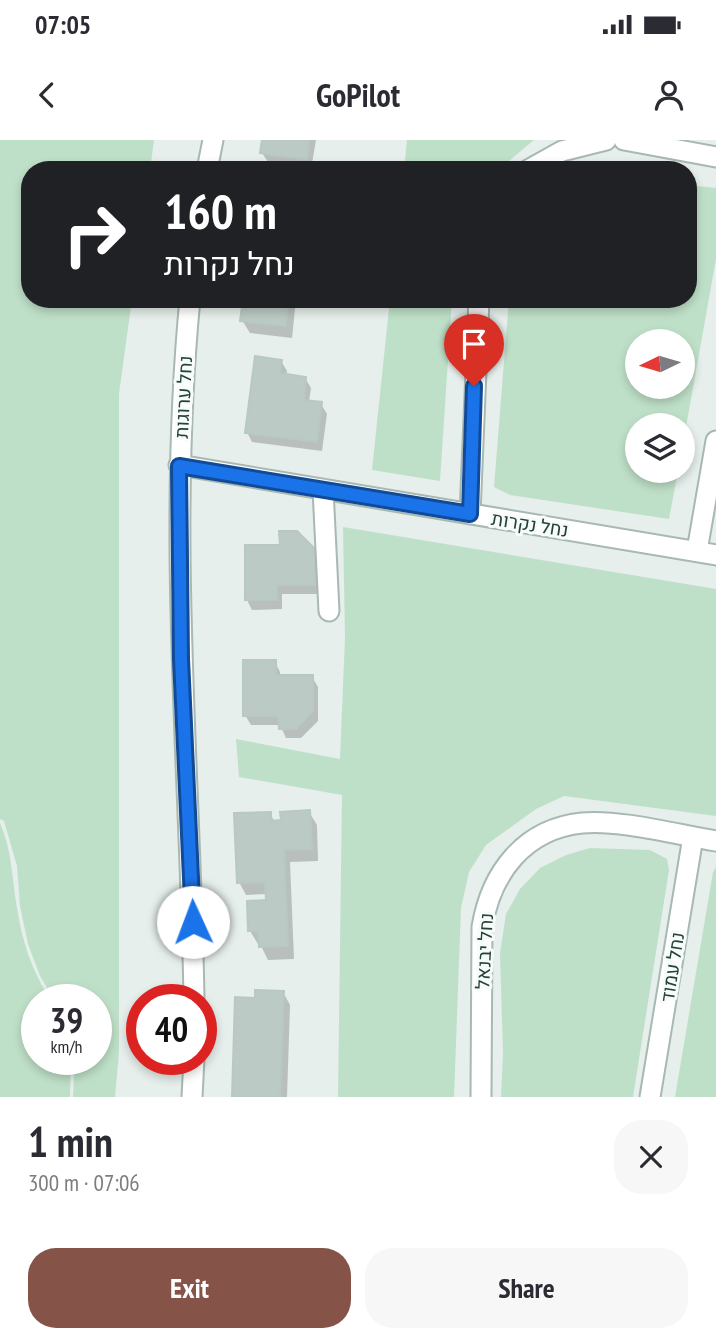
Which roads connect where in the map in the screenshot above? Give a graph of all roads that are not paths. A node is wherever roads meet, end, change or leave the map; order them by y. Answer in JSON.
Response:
{"nodes":[{"id":1,"x":213,"y":140,"type":"edge"},
{"id":2,"x":606,"y":140,"type":"edge"},
{"id":3,"x":624,"y":140,"type":"edge"},
{"id":4,"x":716,"y":157,"type":"edge"},
{"id":5,"x":209,"y":161,"type":"edge"},
{"id":6,"x":544,"y":161,"type":"edge"},
{"id":7,"x":189,"y":308,"type":"edge"},
{"id":8,"x":478,"y":308,"type":"edge"},
{"id":9,"x":716,"y":441,"type":"edge"},
{"id":10,"x":179,"y":466,"type":"junction"},
{"id":11,"x":323,"y":489,"type":"junction"},
{"id":12,"x":470,"y":514,"type":"junction"},
{"id":13,"x":706,"y":553,"type":"edge"},
{"id":14,"x":329,"y":611,"type":"dead end"},
{"id":15,"x":693,"y":837,"type":"junction"},
{"id":16,"x":716,"y":841,"type":"edge"},
{"id":17,"x":193,"y":984,"type":"edge"},
{"id":18,"x":193,"y":1075,"type":"edge"},
{"id":19,"x":192,"y":1097,"type":"edge"},
{"id":20,"x":481,"y":1097,"type":"edge"},
{"id":21,"x":650,"y":1097,"type":"edge"}],
"edges":[{"from":1,"to":5,"type":"street"},
{"from":2,"to":6,"type":"street"},
{"from":3,"to":4,"type":"street"},
{"from":7,"to":10,"type":"street","name":"נחל ערוגות"},
{"from":8,"to":12,"type":"street"},
{"from":9,"to":13,"type":"street"},
{"from":10,"to":11,"type":"street","name":"נחל נקרות"},
{"from":10,"to":17,"type":"street","name":"נחל ערוגות"},
{"from":11,"to":12,"type":"street","name":"נחל נקרות"},
{"from":11,"to":14,"type":"street"},
{"from":12,"to":13,"type":"street","name":"נחל נקרות"},
{"from":15,"to":16,"type":"street","name":"נחל יבנאל"},
{"from":15,"to":20,"type":"street","name":"נחל יבנאל"},
{"from":15,"to":21,"type":"street","name":"נחל עמוד"},
{"from":18,"to":19,"type":"street"}]}
